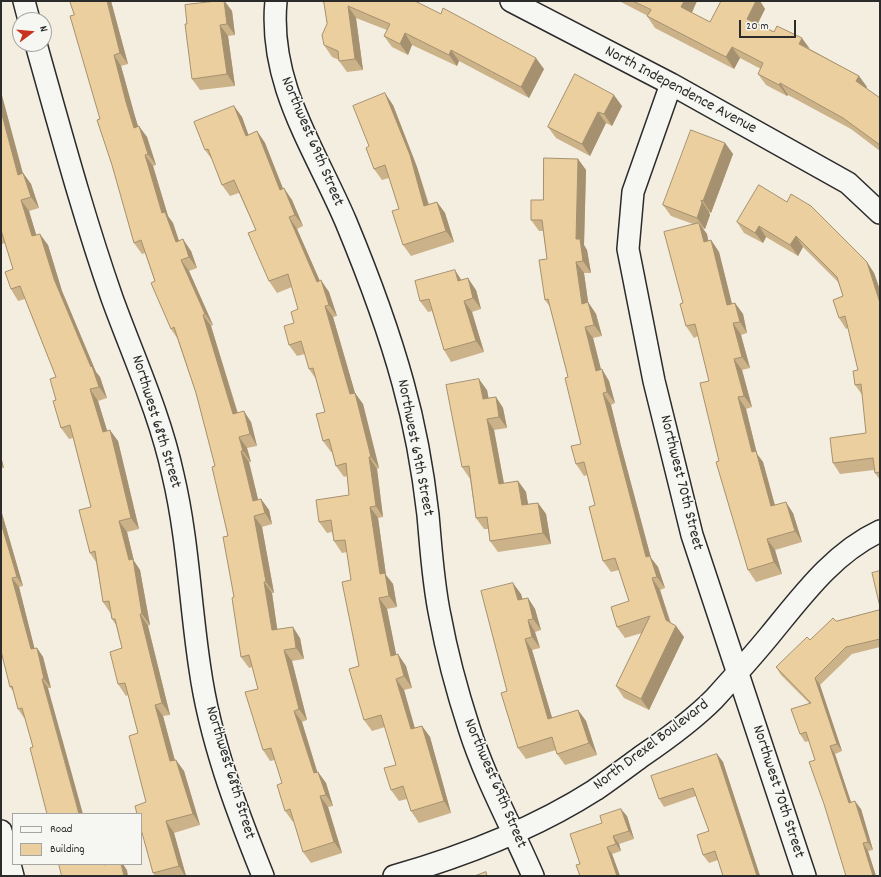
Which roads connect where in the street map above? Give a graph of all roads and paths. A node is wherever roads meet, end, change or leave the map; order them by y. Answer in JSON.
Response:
{"nodes":[{"id":1,"x":24,"y":1,"type":"edge"},
{"id":2,"x":276,"y":1,"type":"edge"},
{"id":3,"x":511,"y":1,"type":"edge"},
{"id":4,"x":27,"y":12,"type":"edge"},
{"id":5,"x":38,"y":52,"type":"edge"},
{"id":6,"x":672,"y":84,"type":"junction"},
{"id":7,"x":880,"y":213,"type":"edge"},
{"id":8,"x":880,"y":531,"type":"edge"},
{"id":9,"x":738,"y":673,"type":"junction"},
{"id":10,"x":1,"y":831,"type":"edge"},
{"id":11,"x":514,"y":832,"type":"junction"},
{"id":12,"x":13,"y":876,"type":"edge"},
{"id":13,"x":263,"y":876,"type":"edge"},
{"id":14,"x":394,"y":876,"type":"edge"},
{"id":15,"x":533,"y":876,"type":"edge"},
{"id":16,"x":805,"y":876,"type":"edge"}],
"edges":[{"from":1,"to":4,"type":"street"},
{"from":2,"to":11,"type":"street","name":"Northwest 69th Street"},
{"from":3,"to":6,"type":"street","name":"North Independence Avenue"},
{"from":5,"to":13,"type":"street","name":"Northwest 68th Street"},
{"from":6,"to":7,"type":"street","name":"North Independence Avenue"},
{"from":6,"to":9,"type":"street","name":"Northwest 70th Street"},
{"from":8,"to":9,"type":"street","name":"North Drexel Boulevard"},
{"from":9,"to":11,"type":"street","name":"North Drexel Boulevard"},
{"from":9,"to":16,"type":"street","name":"Northwest 70th Street"},
{"from":10,"to":12,"type":"street"},
{"from":11,"to":14,"type":"street","name":"North Drexel Boulevard"},
{"from":11,"to":15,"type":"street","name":"Northwest 69th Street"}]}
